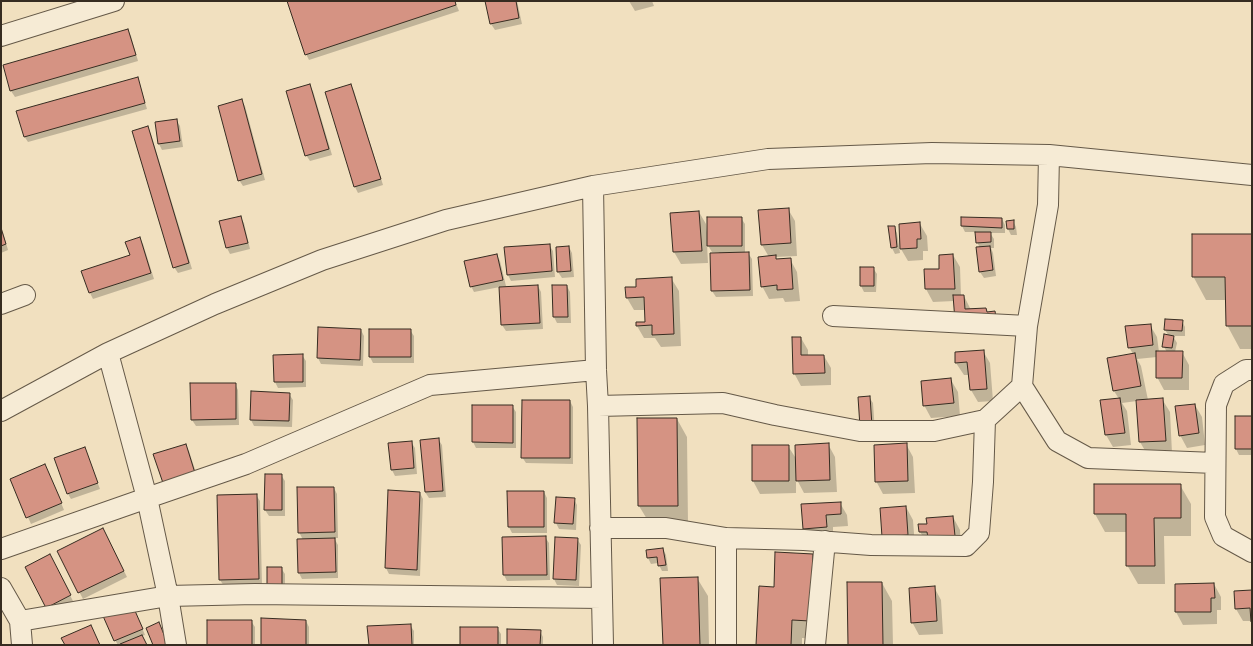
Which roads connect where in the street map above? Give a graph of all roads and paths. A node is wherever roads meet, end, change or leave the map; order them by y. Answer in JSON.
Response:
{"nodes":[{"id":1,"x":114,"y":1,"type":"edge"},
{"id":2,"x":1,"y":36,"type":"edge"},
{"id":3,"x":1049,"y":155,"type":"junction"},
{"id":4,"x":1252,"y":175,"type":"edge"},
{"id":5,"x":593,"y":186,"type":"junction"},
{"id":6,"x":25,"y":295,"type":"dead end"},
{"id":7,"x":1,"y":304,"type":"edge"},
{"id":8,"x":833,"y":316,"type":"dead end"},
{"id":9,"x":1027,"y":326,"type":"junction"},
{"id":10,"x":108,"y":353,"type":"junction"},
{"id":11,"x":596,"y":370,"type":"junction"},
{"id":12,"x":1252,"y":370,"type":"edge"},
{"id":13,"x":1022,"y":386,"type":"junction"},
{"id":14,"x":598,"y":406,"type":"junction"},
{"id":15,"x":1,"y":411,"type":"edge"},
{"id":16,"x":985,"y":420,"type":"junction"},
{"id":17,"x":1215,"y":463,"type":"junction"},
{"id":18,"x":147,"y":498,"type":"junction"},
{"id":19,"x":600,"y":528,"type":"junction"},
{"id":20,"x":726,"y":538,"type":"junction"},
{"id":21,"x":825,"y":541,"type":"junction"},
{"id":22,"x":1,"y":549,"type":"edge"},
{"id":23,"x":1252,"y":552,"type":"edge"},
{"id":24,"x":1,"y":588,"type":"edge"},
{"id":25,"x":168,"y":596,"type":"junction"},
{"id":26,"x":602,"y":598,"type":"junction"},
{"id":27,"x":20,"y":620,"type":"junction"},
{"id":28,"x":22,"y":645,"type":"edge"},
{"id":29,"x":176,"y":645,"type":"edge"},
{"id":30,"x":603,"y":645,"type":"edge"},
{"id":31,"x":726,"y":645,"type":"edge"},
{"id":32,"x":815,"y":645,"type":"edge"}],
"edges":[{"from":1,"to":2,"type":"street"},
{"from":3,"to":4,"type":"street"},
{"from":3,"to":5,"type":"street"},
{"from":3,"to":9,"type":"street"},
{"from":5,"to":10,"type":"street"},
{"from":5,"to":11,"type":"street"},
{"from":6,"to":7,"type":"street"},
{"from":8,"to":9,"type":"street"},
{"from":9,"to":13,"type":"street"},
{"from":10,"to":15,"type":"street"},
{"from":10,"to":18,"type":"street"},
{"from":11,"to":14,"type":"street"},
{"from":11,"to":18,"type":"street"},
{"from":12,"to":17,"type":"street"},
{"from":13,"to":16,"type":"street"},
{"from":13,"to":17,"type":"street"},
{"from":14,"to":16,"type":"street"},
{"from":14,"to":19,"type":"street"},
{"from":16,"to":21,"type":"street"},
{"from":17,"to":23,"type":"street"},
{"from":18,"to":22,"type":"street"},
{"from":18,"to":25,"type":"street"},
{"from":19,"to":20,"type":"street"},
{"from":19,"to":26,"type":"street"},
{"from":20,"to":21,"type":"street"},
{"from":20,"to":31,"type":"street"},
{"from":21,"to":32,"type":"street"},
{"from":24,"to":27,"type":"street"},
{"from":25,"to":26,"type":"street"},
{"from":25,"to":27,"type":"street"},
{"from":25,"to":29,"type":"street"},
{"from":26,"to":30,"type":"street"},
{"from":27,"to":28,"type":"street"}]}
